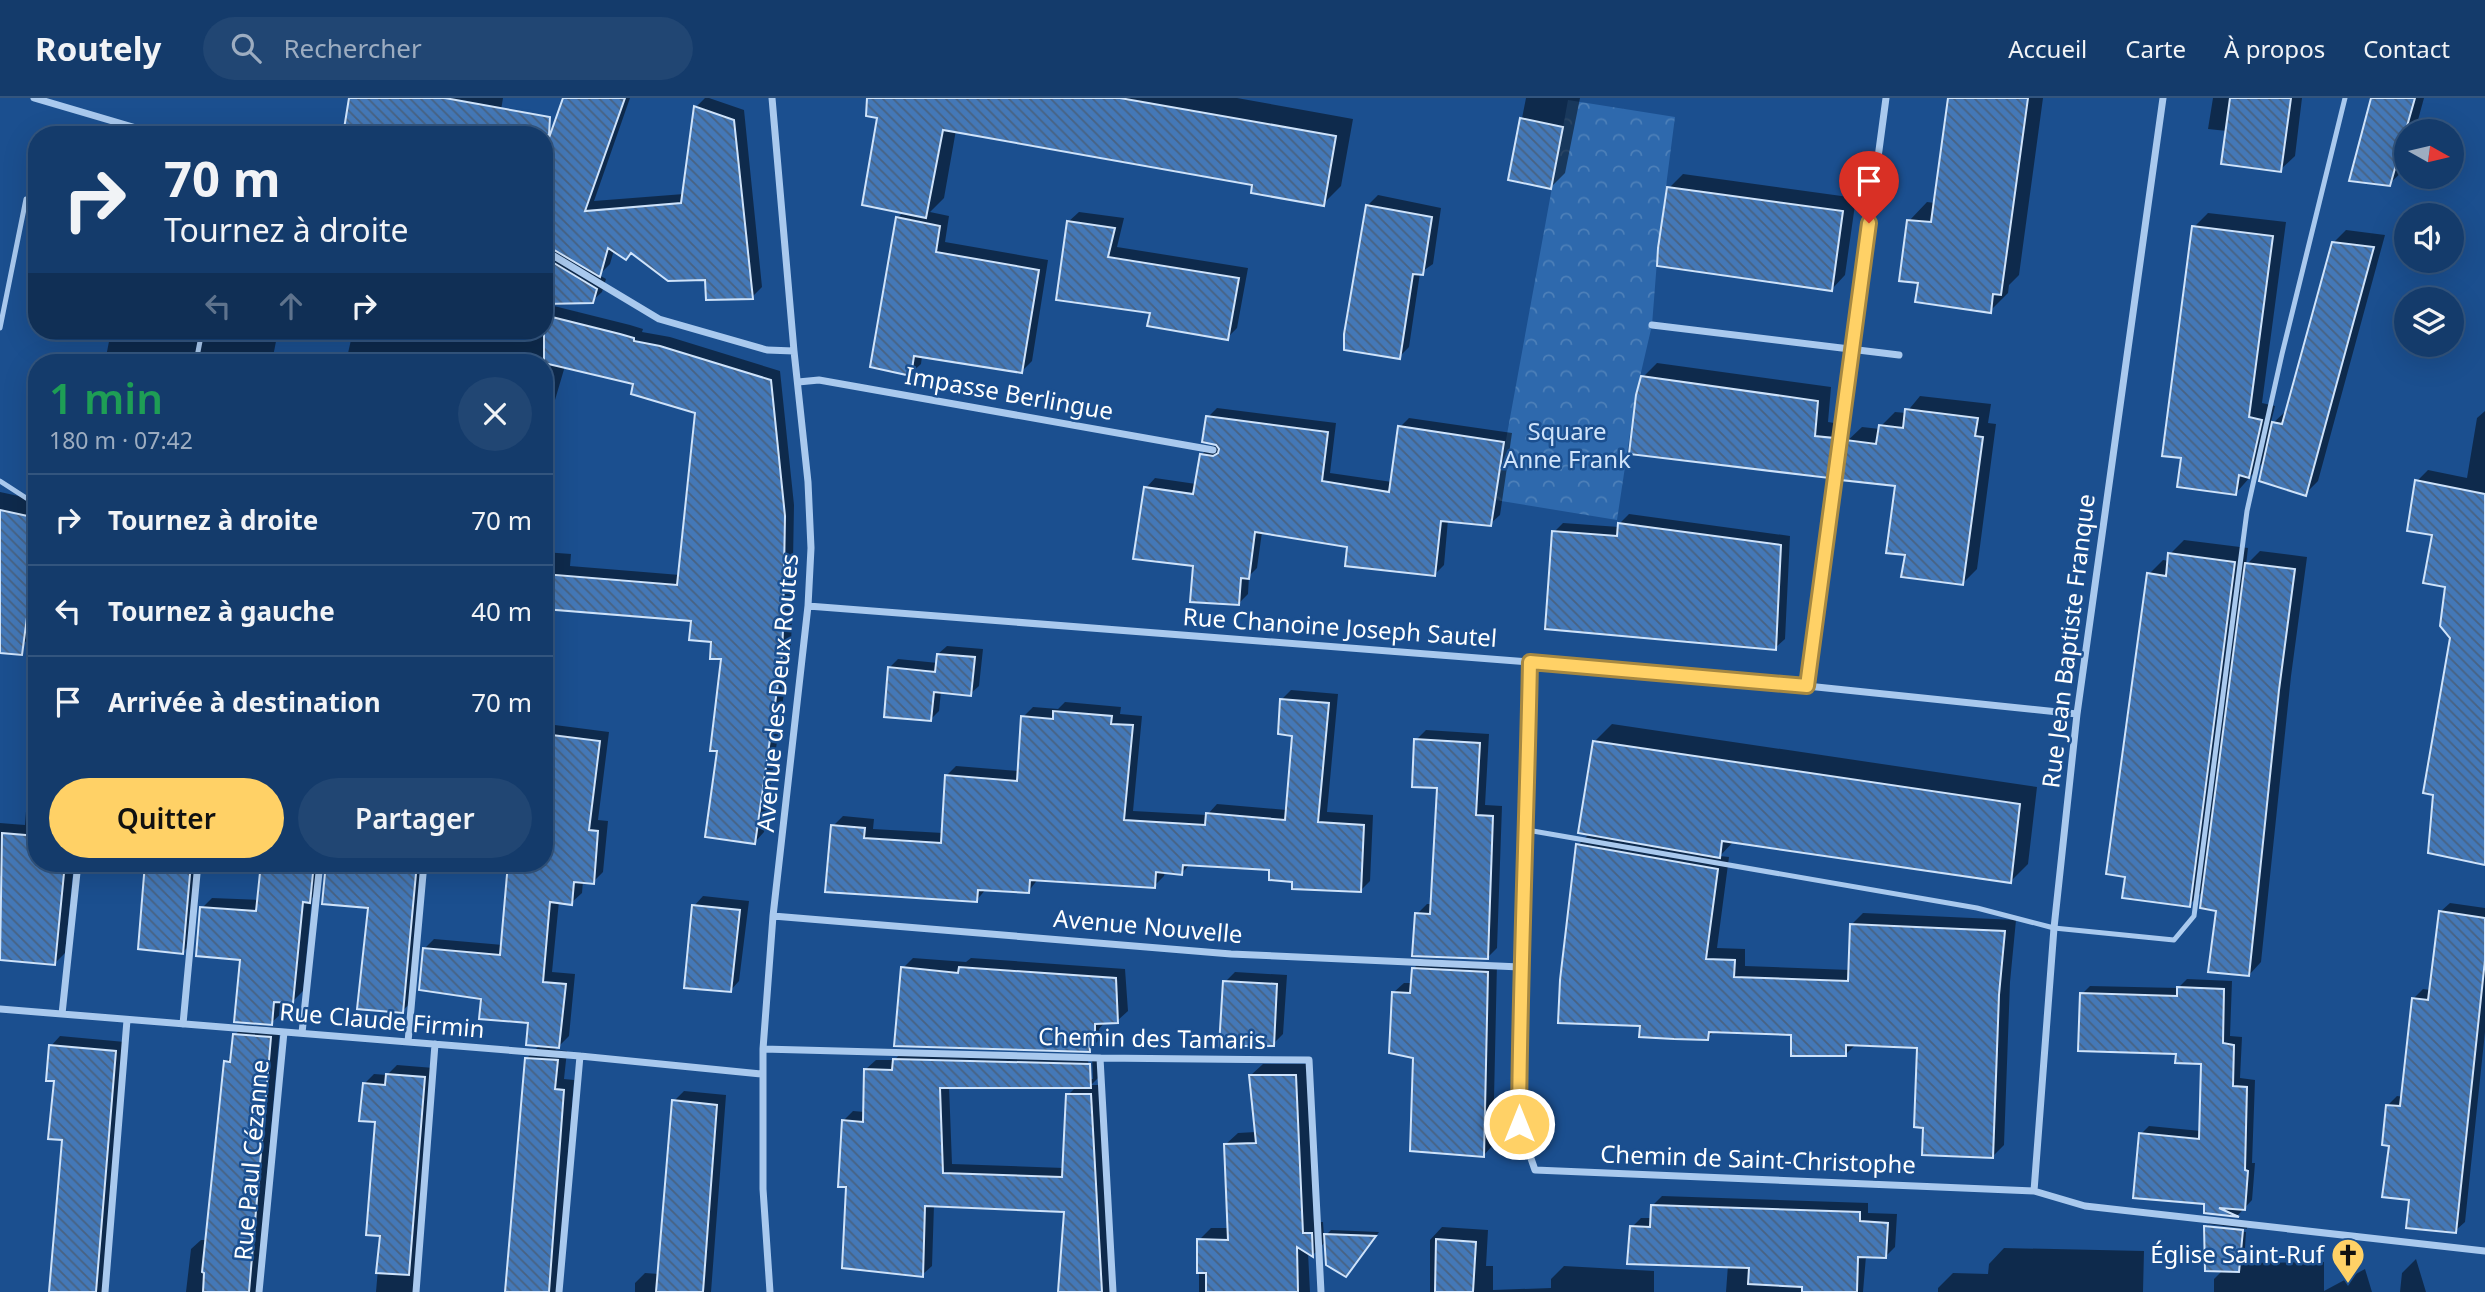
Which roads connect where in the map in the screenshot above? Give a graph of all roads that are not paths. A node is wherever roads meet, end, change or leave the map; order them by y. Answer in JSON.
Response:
{"nodes":[{"id":1,"x":34,"y":98,"type":"edge"},
{"id":2,"x":772,"y":98,"type":"edge"},
{"id":3,"x":1886,"y":98,"type":"edge"},
{"id":4,"x":2163,"y":98,"type":"edge"},
{"id":5,"x":2345,"y":98,"type":"edge"},
{"id":6,"x":129,"y":126,"type":"edge"},
{"id":7,"x":26,"y":199,"type":"dead end"},
{"id":8,"x":553,"y":255,"type":"edge"},
{"id":9,"x":1652,"y":325,"type":"dead end"},
{"id":10,"x":0,"y":327,"type":"edge"},
{"id":11,"x":1852,"y":349,"type":"junction"},
{"id":12,"x":794,"y":351,"type":"junction"},
{"id":13,"x":1899,"y":355,"type":"dead end"},
{"id":14,"x":798,"y":382,"type":"junction"},
{"id":15,"x":1213,"y":450,"type":"dead end"},
{"id":16,"x":0,"y":481,"type":"edge"},
{"id":17,"x":28,"y":499,"type":"edge"},
{"id":18,"x":808,"y":606,"type":"junction"},
{"id":19,"x":1530,"y":662,"type":"junction"},
{"id":20,"x":1807,"y":686,"type":"junction"},
{"id":21,"x":2077,"y":714,"type":"junction"},
{"id":22,"x":1527,"y":830,"type":"junction"},
{"id":23,"x":77,"y":872,"type":"edge"},
{"id":24,"x":197,"y":872,"type":"edge"},
{"id":25,"x":319,"y":872,"type":"edge"},
{"id":26,"x":423,"y":872,"type":"edge"},
{"id":27,"x":773,"y":916,"type":"junction"},
{"id":28,"x":2054,"y":928,"type":"junction"},
{"id":29,"x":1520,"y":967,"type":"junction"},
{"id":30,"x":0,"y":1009,"type":"edge"},
{"id":31,"x":62,"y":1014,"type":"junction"},
{"id":32,"x":127,"y":1020,"type":"junction"},
{"id":33,"x":183,"y":1024,"type":"junction"},
{"id":34,"x":284,"y":1032,"type":"junction"},
{"id":35,"x":302,"y":1033,"type":"junction"},
{"id":36,"x":408,"y":1042,"type":"junction"},
{"id":37,"x":435,"y":1044,"type":"junction"},
{"id":38,"x":763,"y":1049,"type":"junction"},
{"id":39,"x":580,"y":1056,"type":"junction"},
{"id":40,"x":1100,"y":1058,"type":"junction"},
{"id":41,"x":761,"y":1074,"type":"junction"},
{"id":42,"x":2034,"y":1191,"type":"junction"},
{"id":43,"x":2485,"y":1251,"type":"edge"},
{"id":44,"x":105,"y":1292,"type":"edge"},
{"id":45,"x":259,"y":1292,"type":"edge"},
{"id":46,"x":416,"y":1292,"type":"edge"},
{"id":47,"x":559,"y":1292,"type":"edge"},
{"id":48,"x":770,"y":1292,"type":"edge"},
{"id":49,"x":1113,"y":1292,"type":"edge"},
{"id":50,"x":1321,"y":1292,"type":"edge"}],
"edges":[{"from":1,"to":6,"type":"street"},
{"from":2,"to":12,"type":"street","name":"Avenue des Deux Routes"},
{"from":3,"to":11,"type":"street"},
{"from":4,"to":21,"type":"street","name":"Rue Jean Baptiste Franque"},
{"from":5,"to":28,"type":"lane"},
{"from":7,"to":10,"type":"lane"},
{"from":8,"to":12,"type":"street"},
{"from":9,"to":11,"type":"street"},
{"from":11,"to":13,"type":"street"},
{"from":11,"to":20,"type":"street"},
{"from":12,"to":14,"type":"street","name":"Avenue des Deux Routes"},
{"from":14,"to":15,"type":"street","name":"Impasse Berlingue"},
{"from":14,"to":18,"type":"street","name":"Avenue des Deux Routes"},
{"from":16,"to":17,"type":"lane"},
{"from":18,"to":19,"type":"street","name":"Rue Chanoine Joseph Sautel"},
{"from":18,"to":27,"type":"street","name":"Avenue des Deux Routes"},
{"from":19,"to":20,"type":"street","name":"Rue Chanoine Joseph Sautel"},
{"from":19,"to":22,"type":"street","name":"Chemin de Saint-Christophe"},
{"from":20,"to":21,"type":"street","name":"Rue Chanoine Joseph Sautel"},
{"from":21,"to":28,"type":"street","name":"Rue Jean Baptiste Franque"},
{"from":22,"to":28,"type":"lane"},
{"from":22,"to":29,"type":"street","name":"Chemin de Saint-Christophe"},
{"from":23,"to":31,"type":"street"},
{"from":24,"to":33,"type":"street"},
{"from":25,"to":35,"type":"street"},
{"from":26,"to":36,"type":"street"},
{"from":27,"to":29,"type":"street","name":"Avenue Nouvelle"},
{"from":27,"to":38,"type":"street","name":"Avenue des Deux Routes"},
{"from":28,"to":42,"type":"street","name":"Rue Jean Baptiste Franque"},
{"from":29,"to":42,"type":"street","name":"Chemin de Saint-Christophe"},
{"from":30,"to":31,"type":"street","name":"Rue Claude Firmin"},
{"from":31,"to":32,"type":"street","name":"Rue Claude Firmin"},
{"from":32,"to":33,"type":"street","name":"Rue Claude Firmin"},
{"from":32,"to":44,"type":"street"},
{"from":33,"to":34,"type":"street","name":"Rue Claude Firmin"},
{"from":34,"to":35,"type":"street","name":"Rue Claude Firmin"},
{"from":34,"to":45,"type":"street","name":"Rue Paul Cézanne"},
{"from":35,"to":36,"type":"street","name":"Rue Claude Firmin"},
{"from":36,"to":37,"type":"street","name":"Rue Claude Firmin"},
{"from":37,"to":39,"type":"street","name":"Rue Claude Firmin"},
{"from":37,"to":46,"type":"street"},
{"from":38,"to":40,"type":"street","name":"Chemin des Tamaris"},
{"from":38,"to":41,"type":"street","name":"Avenue des Deux Routes"},
{"from":39,"to":41,"type":"street","name":"Rue Claude Firmin"},
{"from":39,"to":47,"type":"street"},
{"from":40,"to":49,"type":"street"},
{"from":40,"to":50,"type":"street","name":"Chemin des Tamaris"},
{"from":41,"to":48,"type":"street","name":"Avenue des Deux Routes"},
{"from":42,"to":43,"type":"street","name":"Chemin de Saint-Christophe"}]}
